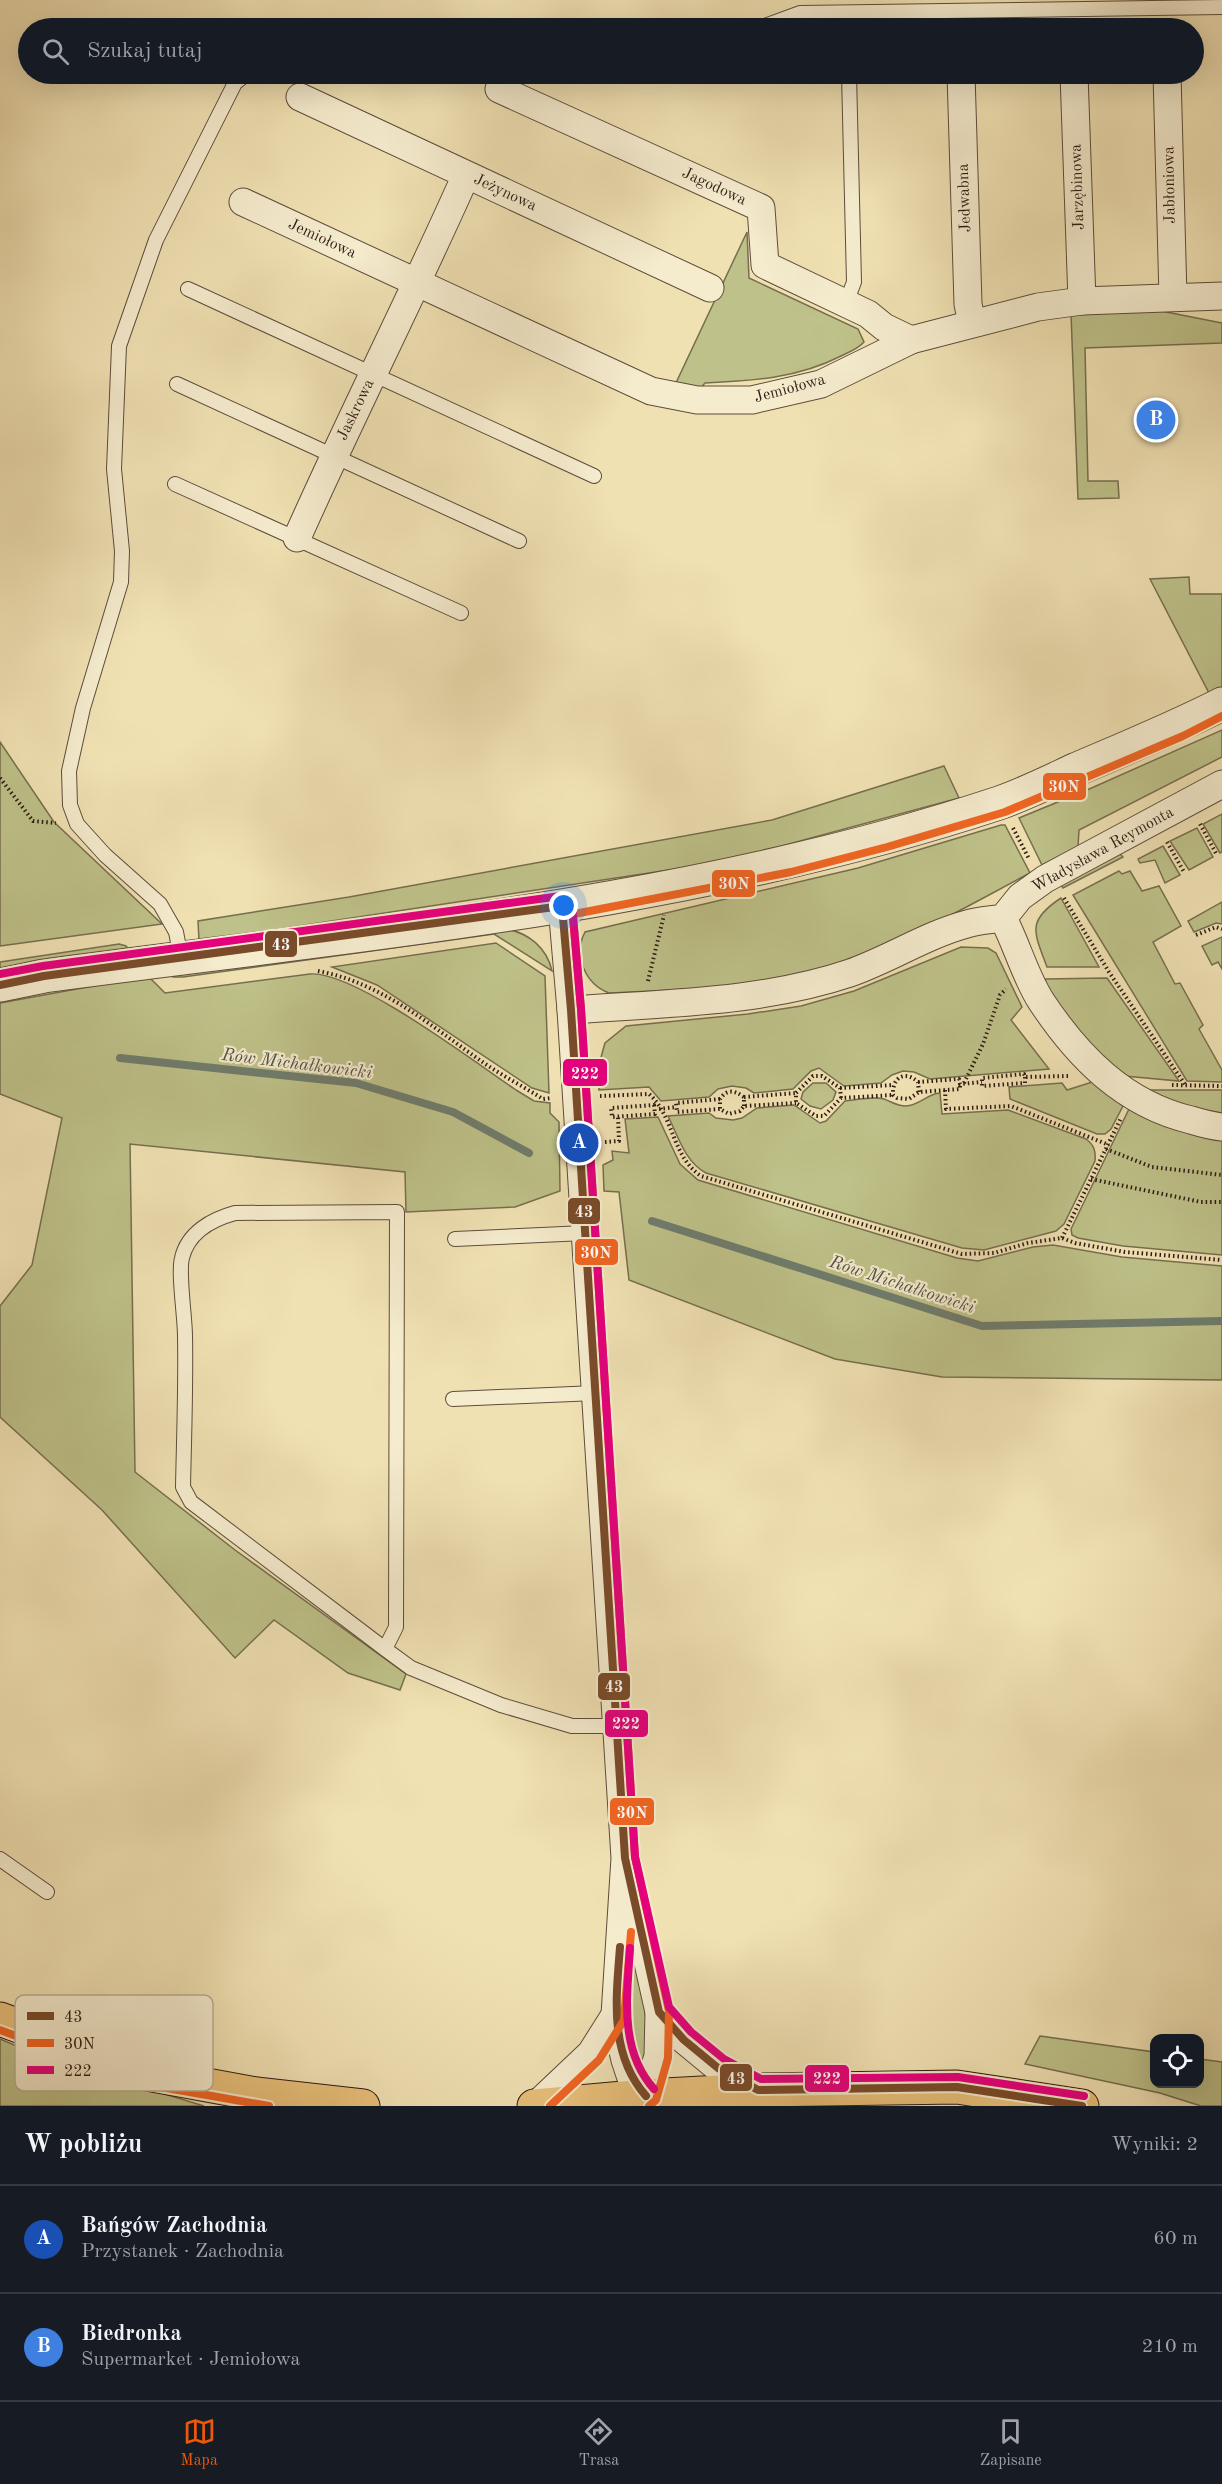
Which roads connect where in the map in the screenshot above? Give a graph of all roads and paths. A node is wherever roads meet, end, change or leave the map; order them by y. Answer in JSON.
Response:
{"nodes":[{"id":1,"x":1222,"y":7,"type":"edge"},
{"id":2,"x":786,"y":18,"type":"edge"},
{"id":3,"x":234,"y":84,"type":"edge"},
{"id":4,"x":849,"y":84,"type":"edge"},
{"id":5,"x":961,"y":84,"type":"edge"},
{"id":6,"x":1074,"y":84,"type":"edge"},
{"id":7,"x":1167,"y":84,"type":"edge"},
{"id":8,"x":499,"y":88,"type":"dead end"},
{"id":9,"x":300,"y":97,"type":"dead end"},
{"id":10,"x":466,"y":175,"type":"junction"},
{"id":11,"x":243,"y":202,"type":"dead end"},
{"id":12,"x":417,"y":284,"type":"junction"},
{"id":13,"x":710,"y":288,"type":"dead end"},
{"id":14,"x":188,"y":289,"type":"dead end"},
{"id":15,"x":1222,"y":296,"type":"edge"},
{"id":16,"x":1173,"y":297,"type":"junction"},
{"id":17,"x":1082,"y":301,"type":"junction"},
{"id":18,"x":846,"y":303,"type":"junction"},
{"id":19,"x":972,"y":323,"type":"junction"},
{"id":20,"x":910,"y":340,"type":"junction"},
{"id":21,"x":374,"y":374,"type":"junction"},
{"id":22,"x":177,"y":384,"type":"dead end"},
{"id":23,"x":333,"y":456,"type":"junction"},
{"id":24,"x":594,"y":476,"type":"dead end"},
{"id":25,"x":175,"y":484,"type":"dead end"},
{"id":26,"x":297,"y":538,"type":"junction"},
{"id":27,"x":519,"y":541,"type":"dead end"},
{"id":28,"x":461,"y":613,"type":"dead end"},
{"id":29,"x":1222,"y":704,"type":"edge"},
{"id":30,"x":0,"y":778,"type":"edge"},
{"id":31,"x":1222,"y":784,"type":"edge"},
{"id":32,"x":78,"y":824,"type":"junction"},
{"id":33,"x":1014,"y":830,"type":"dead end"},
{"id":34,"x":1208,"y":840,"type":"dead end"},
{"id":35,"x":1217,"y":855,"type":"dead end"},
{"id":36,"x":1175,"y":857,"type":"dead end"},
{"id":37,"x":1029,"y":860,"type":"dead end"},
{"id":38,"x":1184,"y":873,"type":"dead end"},
{"id":39,"x":1062,"y":894,"type":"dead end"},
{"id":40,"x":562,"y":906,"type":"junction"},
{"id":41,"x":665,"y":910,"type":"dead end"},
{"id":42,"x":1003,"y":918,"type":"junction"},
{"id":43,"x":1222,"y":929,"type":"edge"},
{"id":44,"x":1196,"y":935,"type":"dead end"},
{"id":45,"x":181,"y":958,"type":"junction"},
{"id":46,"x":314,"y":970,"type":"dead end"},
{"id":47,"x":0,"y":985,"type":"edge"},
{"id":48,"x":1007,"y":988,"type":"dead end"},
{"id":49,"x":643,"y":1005,"type":"junction"},
{"id":50,"x":571,"y":1010,"type":"junction"},
{"id":51,"x":1051,"y":1076,"type":"dead end"},
{"id":52,"x":1024,"y":1077,"type":"junction"},
{"id":53,"x":918,"y":1082,"type":"junction"},
{"id":54,"x":982,"y":1082,"type":"junction"},
{"id":55,"x":962,"y":1084,"type":"junction"},
{"id":56,"x":892,"y":1085,"type":"junction"},
{"id":57,"x":1186,"y":1086,"type":"dead end"},
{"id":58,"x":840,"y":1088,"type":"junction"},
{"id":59,"x":945,"y":1090,"type":"junction"},
{"id":60,"x":919,"y":1092,"type":"junction"},
{"id":61,"x":796,"y":1094,"type":"junction"},
{"id":62,"x":893,"y":1095,"type":"junction"},
{"id":63,"x":744,"y":1096,"type":"junction"},
{"id":64,"x":576,"y":1097,"type":"junction"},
{"id":65,"x":841,"y":1098,"type":"junction"},
{"id":66,"x":720,"y":1099,"type":"junction"},
{"id":67,"x":796,"y":1102,"type":"junction"},
{"id":68,"x":744,"y":1106,"type":"junction"},
{"id":69,"x":676,"y":1107,"type":"junction"},
{"id":70,"x":657,"y":1109,"type":"junction"},
{"id":71,"x":720,"y":1109,"type":"junction"},
{"id":72,"x":618,"y":1117,"type":"junction"},
{"id":73,"x":1222,"y":1127,"type":"edge"},
{"id":74,"x":1114,"y":1132,"type":"dead end"},
{"id":75,"x":598,"y":1142,"type":"dead end"},
{"id":76,"x":1107,"y":1147,"type":"junction"},
{"id":77,"x":1222,"y":1175,"type":"edge"},
{"id":78,"x":1091,"y":1179,"type":"junction"},
{"id":79,"x":1222,"y":1202,"type":"edge"},
{"id":80,"x":585,"y":1233,"type":"junction"},
{"id":81,"x":1062,"y":1238,"type":"junction"},
{"id":82,"x":455,"y":1239,"type":"dead end"},
{"id":83,"x":1222,"y":1260,"type":"edge"},
{"id":84,"x":596,"y":1393,"type":"junction"},
{"id":85,"x":453,"y":1399,"type":"dead end"},
{"id":86,"x":385,"y":1649,"type":"junction"},
{"id":87,"x":617,"y":1726,"type":"junction"},
{"id":88,"x":625,"y":1858,"type":"junction"},
{"id":89,"x":0,"y":1859,"type":"edge"},
{"id":90,"x":46,"y":1892,"type":"dead end"},
{"id":91,"x":658,"y":2012,"type":"junction"},
{"id":92,"x":615,"y":2015,"type":"junction"},
{"id":93,"x":0,"y":2019,"type":"edge"},
{"id":94,"x":15,"y":2025,"type":"edge"},
{"id":95,"x":213,"y":2086,"type":"edge"},
{"id":96,"x":758,"y":2090,"type":"junction"},
{"id":97,"x":646,"y":2096,"type":"junction"},
{"id":98,"x":363,"y":2106,"type":"edge"},
{"id":99,"x":534,"y":2106,"type":"edge"},
{"id":100,"x":1082,"y":2106,"type":"edge"}],
"edges":[{"from":1,"to":2,"type":"lane"},
{"from":3,"to":32,"type":"lane"},
{"from":4,"to":18,"type":"lane"},
{"from":5,"to":19,"type":"street","name":"Jedwabna"},
{"from":6,"to":17,"type":"street","name":"Jarzębinowa"},
{"from":7,"to":16,"type":"street","name":"Jabłoniowa"},
{"from":8,"to":18,"type":"street","name":"Jagodowa"},
{"from":9,"to":10,"type":"street","name":"Jeżynowa"},
{"from":10,"to":12,"type":"street","name":"Jaskrowa"},
{"from":10,"to":13,"type":"street","name":"Jeżynowa"},
{"from":11,"to":12,"type":"street","name":"Jemiołowa"},
{"from":12,"to":20,"type":"street","name":"Jemiołowa"},
{"from":12,"to":21,"type":"street","name":"Jaskrowa"},
{"from":14,"to":21,"type":"lane"},
{"from":15,"to":16,"type":"street","name":"Jemiołowa"},
{"from":16,"to":17,"type":"street","name":"Jemiołowa"},
{"from":17,"to":19,"type":"street","name":"Jemiołowa"},
{"from":18,"to":20,"type":"street","name":"Jagodowa"},
{"from":19,"to":20,"type":"street","name":"Jemiołowa"},
{"from":21,"to":23,"type":"street","name":"Jaskrowa"},
{"from":21,"to":24,"type":"lane"},
{"from":22,"to":23,"type":"lane"},
{"from":23,"to":26,"type":"street","name":"Jaskrowa"},
{"from":23,"to":27,"type":"lane"},
{"from":25,"to":26,"type":"lane"},
{"from":26,"to":28,"type":"lane"},
{"from":29,"to":40,"type":"street"},
{"from":30,"to":32,"type":"path"},
{"from":31,"to":42,"type":"street","name":"Władysława Reymonta"},
{"from":32,"to":45,"type":"lane"},
{"from":33,"to":37,"type":"path"},
{"from":34,"to":35,"type":"path"},
{"from":36,"to":38,"type":"path"},
{"from":39,"to":57,"type":"path"},
{"from":40,"to":45,"type":"street"},
{"from":40,"to":50,"type":"street"},
{"from":41,"to":49,"type":"path"},
{"from":42,"to":49,"type":"street"},
{"from":42,"to":73,"type":"street"},
{"from":43,"to":44,"type":"path"},
{"from":45,"to":47,"type":"street"},
{"from":46,"to":64,"type":"path"},
{"from":48,"to":55,"type":"path"},
{"from":49,"to":50,"type":"street"},
{"from":50,"to":64,"type":"street"},
{"from":51,"to":52,"type":"path"},
{"from":52,"to":54,"type":"path"},
{"from":52,"to":54,"type":"path"},
{"from":53,"to":55,"type":"path"},
{"from":53,"to":56,"type":"path"},
{"from":53,"to":60,"type":"path"},
{"from":54,"to":55,"type":"path"},
{"from":55,"to":59,"type":"path"},
{"from":56,"to":58,"type":"path"},
{"from":56,"to":62,"type":"path"},
{"from":58,"to":61,"type":"path"},
{"from":58,"to":65,"type":"path"},
{"from":59,"to":60,"type":"path"},
{"from":59,"to":76,"type":"path"},
{"from":60,"to":62,"type":"path"},
{"from":61,"to":63,"type":"path"},
{"from":61,"to":67,"type":"path"},
{"from":62,"to":65,"type":"path"},
{"from":63,"to":66,"type":"path"},
{"from":63,"to":68,"type":"path"},
{"from":64,"to":70,"type":"path"},
{"from":64,"to":80,"type":"street"},
{"from":65,"to":67,"type":"path"},
{"from":66,"to":69,"type":"path"},
{"from":66,"to":71,"type":"path"},
{"from":67,"to":68,"type":"path"},
{"from":68,"to":71,"type":"path"},
{"from":69,"to":70,"type":"path"},
{"from":69,"to":71,"type":"path"},
{"from":70,"to":72,"type":"path"},
{"from":70,"to":72,"type":"path"},
{"from":70,"to":81,"type":"path"},
{"from":72,"to":75,"type":"path"},
{"from":74,"to":76,"type":"path"},
{"from":76,"to":77,"type":"path"},
{"from":76,"to":78,"type":"path"},
{"from":78,"to":79,"type":"path"},
{"from":78,"to":81,"type":"path"},
{"from":80,"to":82,"type":"lane"},
{"from":80,"to":84,"type":"street"},
{"from":81,"to":83,"type":"path"},
{"from":84,"to":85,"type":"lane"},
{"from":84,"to":87,"type":"street"},
{"from":86,"to":86,"type":"lane"},
{"from":86,"to":87,"type":"lane"},
{"from":87,"to":88,"type":"street"},
{"from":88,"to":91,"type":"street"},
{"from":88,"to":92,"type":"street"},
{"from":89,"to":90,"type":"lane"},
{"from":91,"to":96,"type":"street"},
{"from":91,"to":97,"type":"street"},
{"from":92,"to":97,"type":"street"},
{"from":92,"to":99,"type":"street"},
{"from":93,"to":94,"type":"main road"},
{"from":95,"to":98,"type":"main road"},
{"from":96,"to":97,"type":"main road"},
{"from":96,"to":100,"type":"main road"},
{"from":97,"to":99,"type":"main road"}]}
